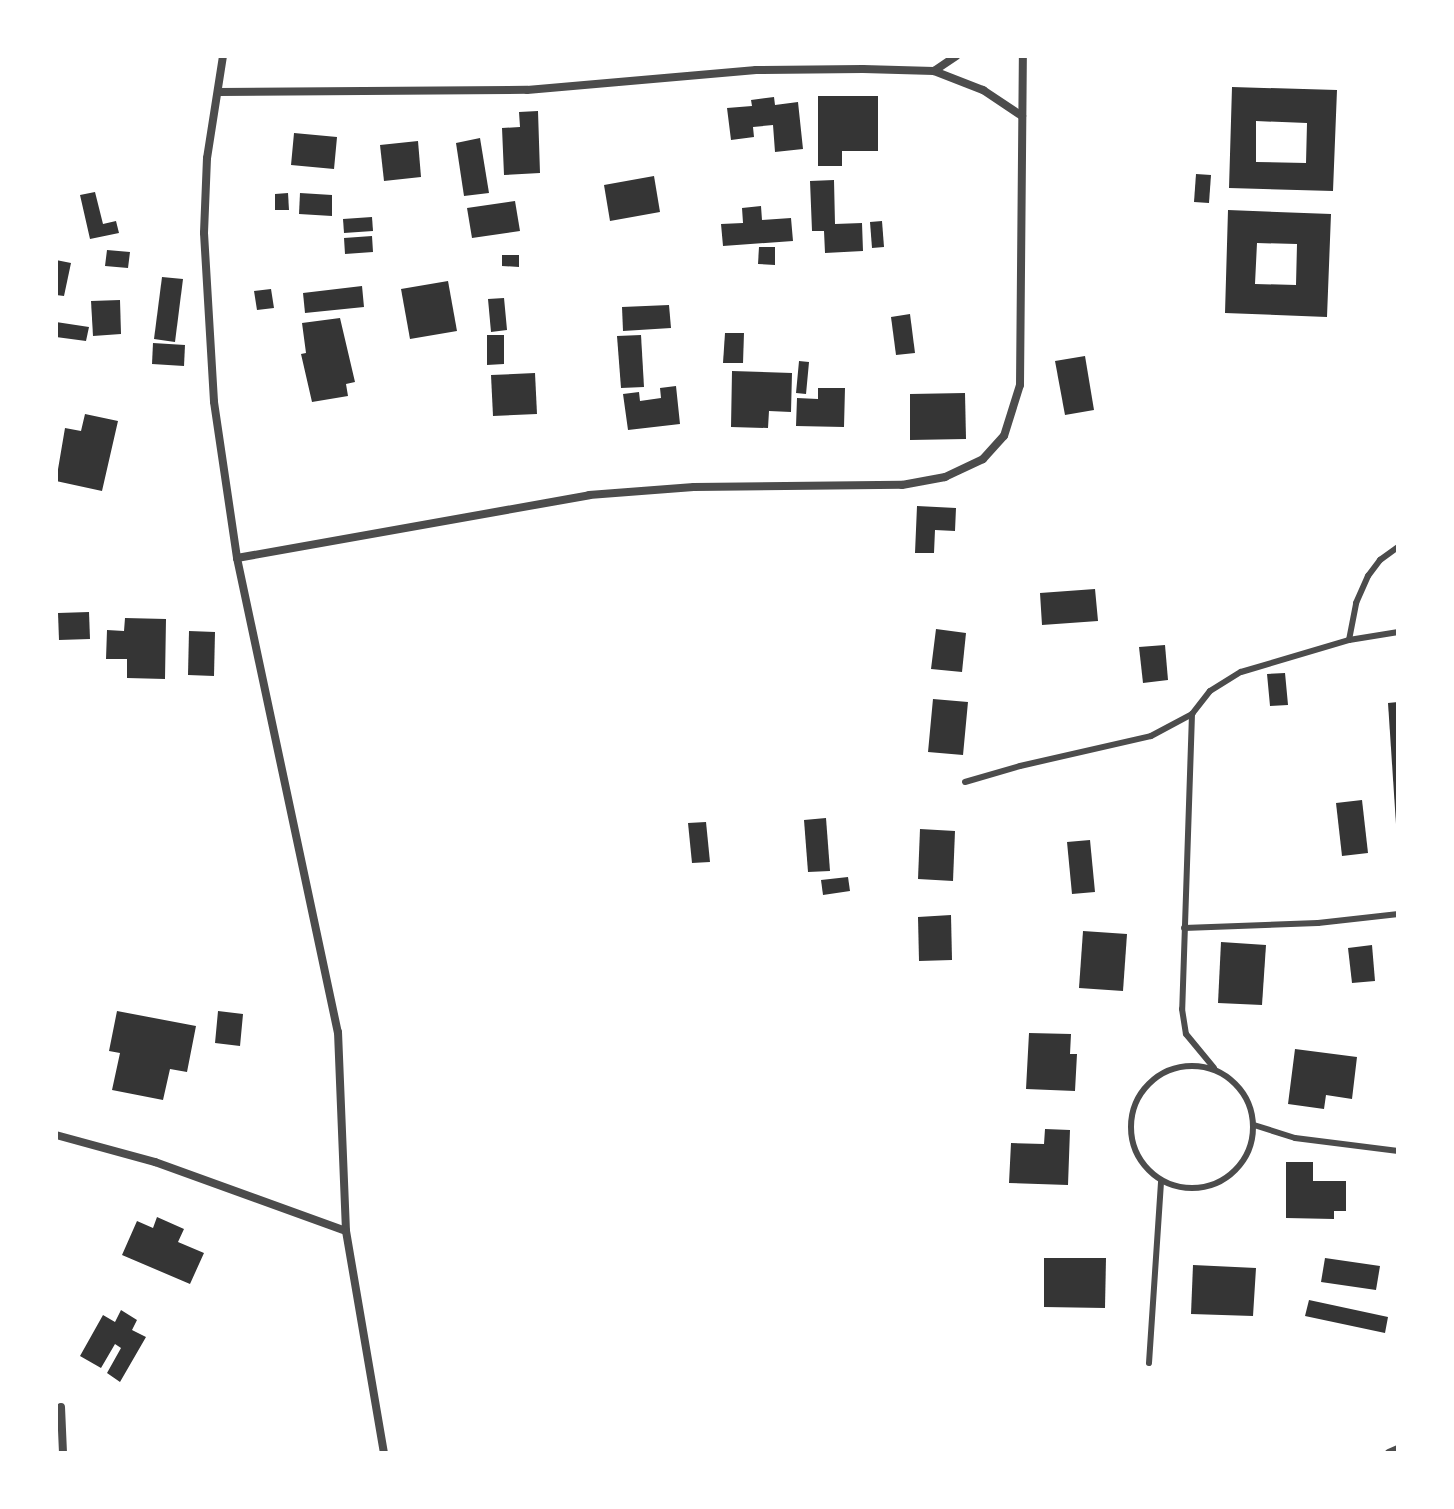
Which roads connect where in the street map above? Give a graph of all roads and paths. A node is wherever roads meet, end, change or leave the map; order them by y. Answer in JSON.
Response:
{"nodes":[{"id":1,"x":223,"y":56,"type":"edge"},
{"id":2,"x":956,"y":56,"type":"edge"},
{"id":3,"x":1023,"y":56,"type":"edge"},
{"id":4,"x":934,"y":71,"type":"junction"},
{"id":5,"x":218,"y":92,"type":"junction"},
{"id":6,"x":1022,"y":116,"type":"junction"},
{"id":7,"x":1398,"y":547,"type":"edge"},
{"id":8,"x":237,"y":558,"type":"junction"},
{"id":9,"x":1398,"y":632,"type":"edge"},
{"id":10,"x":1349,"y":640,"type":"junction"},
{"id":11,"x":1192,"y":714,"type":"junction"},
{"id":12,"x":965,"y":782,"type":"dead end"},
{"id":13,"x":1398,"y":914,"type":"edge"},
{"id":14,"x":1184,"y":928,"type":"junction"},
{"id":15,"x":1216,"y":1069,"type":"junction"},
{"id":16,"x":1254,"y":1125,"type":"junction"},
{"id":17,"x":56,"y":1135,"type":"edge"},
{"id":18,"x":1398,"y":1151,"type":"edge"},
{"id":19,"x":1161,"y":1180,"type":"junction"},
{"id":20,"x":346,"y":1231,"type":"junction"},
{"id":21,"x":1149,"y":1363,"type":"dead end"},
{"id":22,"x":61,"y":1407,"type":"dead end"},
{"id":23,"x":1398,"y":1449,"type":"edge"},
{"id":24,"x":63,"y":1453,"type":"edge"},
{"id":25,"x":384,"y":1453,"type":"edge"},
{"id":26,"x":1389,"y":1453,"type":"edge"}],
"edges":[{"from":1,"to":5,"type":"street"},
{"from":2,"to":4,"type":"street"},
{"from":3,"to":6,"type":"street"},
{"from":4,"to":5,"type":"street"},
{"from":4,"to":6,"type":"street"},
{"from":5,"to":8,"type":"street"},
{"from":6,"to":8,"type":"street"},
{"from":7,"to":10,"type":"lane"},
{"from":8,"to":20,"type":"street"},
{"from":9,"to":10,"type":"lane"},
{"from":10,"to":11,"type":"lane"},
{"from":11,"to":12,"type":"lane"},
{"from":11,"to":14,"type":"lane"},
{"from":13,"to":14,"type":"lane"},
{"from":14,"to":15,"type":"lane"},
{"from":15,"to":16,"type":"lane"},
{"from":15,"to":19,"type":"lane"},
{"from":16,"to":18,"type":"lane"},
{"from":16,"to":19,"type":"lane"},
{"from":17,"to":20,"type":"street"},
{"from":19,"to":21,"type":"lane"},
{"from":20,"to":25,"type":"street"},
{"from":22,"to":24,"type":"street"},
{"from":23,"to":26,"type":"street"}]}
